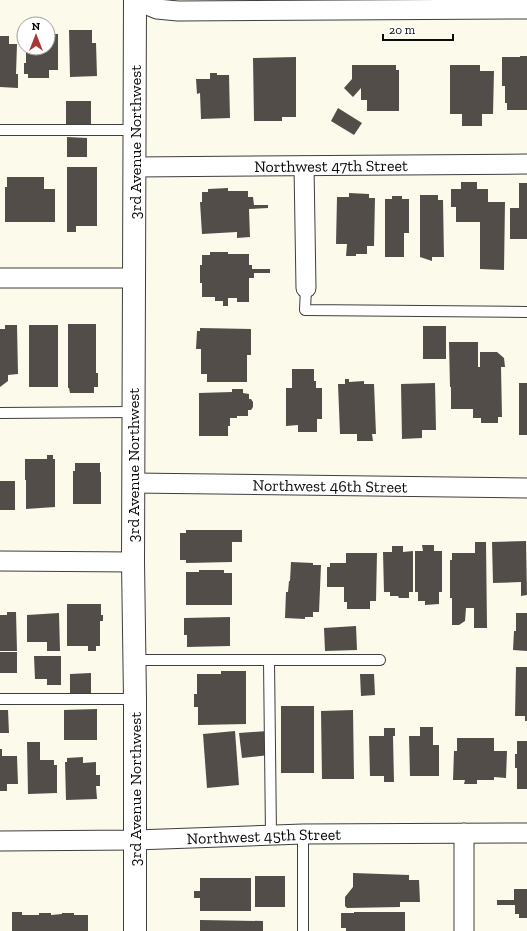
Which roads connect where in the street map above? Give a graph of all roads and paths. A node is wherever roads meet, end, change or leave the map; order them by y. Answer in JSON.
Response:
{"nodes":[{"id":1,"x":135,"y":0,"type":"edge"},
{"id":2,"x":527,"y":9,"type":"edge"},
{"id":3,"x":0,"y":130,"type":"edge"},
{"id":4,"x":134,"y":130,"type":"junction"},
{"id":5,"x":527,"y":164,"type":"edge"},
{"id":6,"x":304,"y":166,"type":"junction"},
{"id":7,"x":134,"y":167,"type":"junction"},
{"id":8,"x":0,"y":278,"type":"edge"},
{"id":9,"x":134,"y":278,"type":"junction"},
{"id":10,"x":306,"y":288,"type":"joint"},
{"id":11,"x":527,"y":312,"type":"edge"},
{"id":12,"x":133,"y":412,"type":"junction"},
{"id":13,"x":0,"y":413,"type":"edge"},
{"id":14,"x":133,"y":483,"type":"junction"},
{"id":15,"x":527,"y":488,"type":"edge"},
{"id":16,"x":0,"y":561,"type":"edge"},
{"id":17,"x":133,"y":562,"type":"junction"},
{"id":18,"x":134,"y":660,"type":"junction"},
{"id":19,"x":269,"y":660,"type":"junction"},
{"id":20,"x":380,"y":660,"type":"dead end"},
{"id":21,"x":0,"y":699,"type":"edge"},
{"id":22,"x":135,"y":699,"type":"junction"},
{"id":23,"x":464,"y":833,"type":"junction"},
{"id":24,"x":527,"y":833,"type":"edge"},
{"id":25,"x":303,"y":834,"type":"junction"},
{"id":26,"x":271,"y":835,"type":"junction"},
{"id":27,"x":135,"y":840,"type":"junction"},
{"id":28,"x":0,"y":842,"type":"edge"},
{"id":29,"x":135,"y":931,"type":"edge"},
{"id":30,"x":303,"y":931,"type":"edge"},
{"id":31,"x":464,"y":931,"type":"edge"}],
"edges":[{"from":1,"to":2,"type":"street"},
{"from":1,"to":4,"type":"street","name":"3rd Avenue Northwest"},
{"from":3,"to":4,"type":"lane"},
{"from":4,"to":7,"type":"street","name":"3rd Avenue Northwest"},
{"from":5,"to":6,"type":"street","name":"Northwest 47th Street"},
{"from":6,"to":7,"type":"street","name":"Northwest 47th Street"},
{"from":6,"to":10,"type":"street"},
{"from":7,"to":9,"type":"street","name":"3rd Avenue Northwest"},
{"from":8,"to":9,"type":"street"},
{"from":9,"to":12,"type":"street","name":"3rd Avenue Northwest"},
{"from":10,"to":11,"type":"lane"},
{"from":12,"to":13,"type":"lane"},
{"from":12,"to":14,"type":"street","name":"3rd Avenue Northwest"},
{"from":14,"to":15,"type":"street","name":"Northwest 46th Street"},
{"from":14,"to":17,"type":"street","name":"3rd Avenue Northwest"},
{"from":16,"to":17,"type":"street"},
{"from":17,"to":18,"type":"street","name":"3rd Avenue Northwest"},
{"from":18,"to":19,"type":"lane"},
{"from":18,"to":22,"type":"street","name":"3rd Avenue Northwest"},
{"from":19,"to":20,"type":"lane"},
{"from":19,"to":26,"type":"lane"},
{"from":21,"to":22,"type":"lane"},
{"from":22,"to":27,"type":"street","name":"3rd Avenue Northwest"},
{"from":23,"to":24,"type":"street","name":"Northwest 45th Street"},
{"from":23,"to":25,"type":"street","name":"Northwest 45th Street"},
{"from":23,"to":31,"type":"street"},
{"from":25,"to":26,"type":"street","name":"Northwest 45th Street"},
{"from":25,"to":30,"type":"lane"},
{"from":26,"to":27,"type":"street","name":"Northwest 45th Street"},
{"from":27,"to":28,"type":"street","name":"Northwest 45th Street"},
{"from":27,"to":29,"type":"street","name":"3rd Avenue Northwest"}]}
